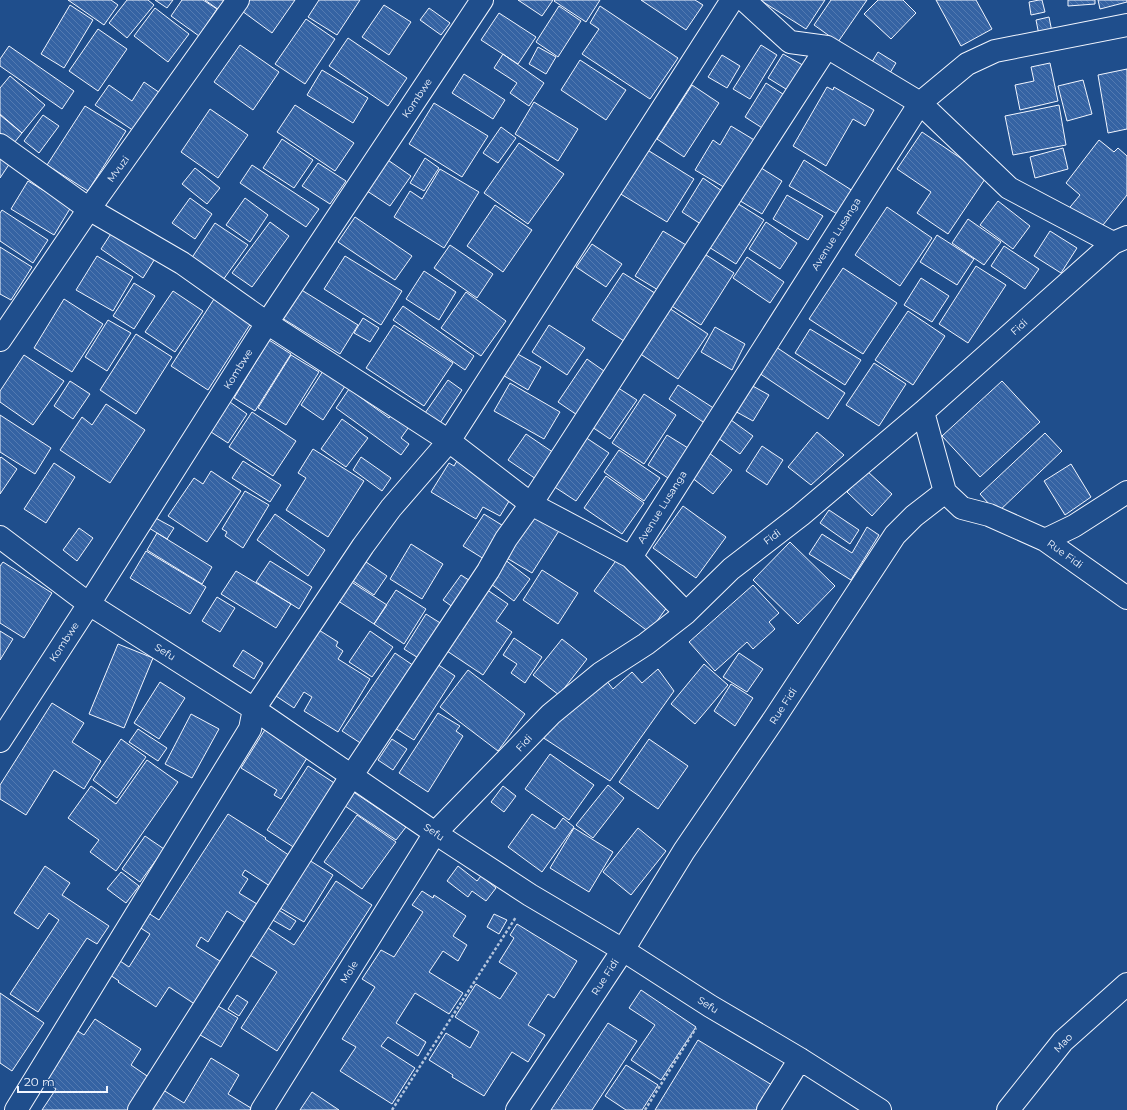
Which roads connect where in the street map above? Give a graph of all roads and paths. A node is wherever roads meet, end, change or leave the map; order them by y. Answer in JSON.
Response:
{"nodes":[{"id":1,"x":238,"y":0,"type":"edge"},
{"id":2,"x":482,"y":0,"type":"edge"},
{"id":3,"x":732,"y":0,"type":"edge"},
{"id":4,"x":744,"y":0,"type":"edge"},
{"id":5,"x":1127,"y":25,"type":"edge"},
{"id":6,"x":828,"y":47,"type":"junction"},
{"id":7,"x":920,"y":103,"type":"junction"},
{"id":8,"x":0,"y":145,"type":"edge"},
{"id":9,"x":89,"y":209,"type":"junction"},
{"id":10,"x":1120,"y":240,"type":"edge"},
{"id":11,"x":267,"y":323,"type":"junction"},
{"id":12,"x":0,"y":340,"type":"edge"},
{"id":13,"x":923,"y":412,"type":"junction"},
{"id":14,"x":450,"y":441,"type":"junction"},
{"id":15,"x":945,"y":492,"type":"junction"},
{"id":16,"x":1127,"y":492,"type":"edge"},
{"id":17,"x":531,"y":504,"type":"junction"},
{"id":18,"x":0,"y":537,"type":"edge"},
{"id":19,"x":1045,"y":540,"type":"junction"},
{"id":20,"x":631,"y":557,"type":"junction"},
{"id":21,"x":1127,"y":598,"type":"edge"},
{"id":22,"x":89,"y":604,"type":"junction"},
{"id":23,"x":686,"y":613,"type":"junction"},
{"id":24,"x":254,"y":709,"type":"junction"},
{"id":25,"x":0,"y":741,"type":"edge"},
{"id":26,"x":352,"y":775,"type":"junction"},
{"id":27,"x":435,"y":833,"type":"junction"},
{"id":28,"x":530,"y":895,"type":"junction"},
{"id":29,"x":623,"y":950,"type":"junction"},
{"id":30,"x":1127,"y":984,"type":"edge"},
{"id":31,"x":710,"y":1006,"type":"junction"},
{"id":32,"x":800,"y":1059,"type":"junction"},
{"id":33,"x":16,"y":1110,"type":"edge"},
{"id":34,"x":138,"y":1110,"type":"edge"},
{"id":35,"x":262,"y":1110,"type":"edge"},
{"id":36,"x":392,"y":1110,"type":"edge"},
{"id":37,"x":517,"y":1110,"type":"edge"},
{"id":38,"x":645,"y":1110,"type":"edge"},
{"id":39,"x":768,"y":1110,"type":"edge"},
{"id":40,"x":880,"y":1110,"type":"edge"},
{"id":41,"x":1008,"y":1110,"type":"edge"}],
"edges":[{"from":1,"to":9,"type":"street","name":"Mvuzi"},
{"from":2,"to":11,"type":"street","name":"Kombwe"},
{"from":3,"to":14,"type":"street"},
{"from":4,"to":6,"type":"street"},
{"from":5,"to":7,"type":"street","name":"Avenue Lusanga"},
{"from":6,"to":7,"type":"street"},
{"from":6,"to":17,"type":"street"},
{"from":7,"to":10,"type":"street"},
{"from":7,"to":20,"type":"street","name":"Avenue Lusanga"},
{"from":8,"to":9,"type":"street"},
{"from":9,"to":11,"type":"street"},
{"from":9,"to":12,"type":"street","name":"Mvuzi"},
{"from":10,"to":13,"type":"street","name":"Fidi"},
{"from":11,"to":14,"type":"street"},
{"from":11,"to":22,"type":"street","name":"Kombwe"},
{"from":13,"to":15,"type":"street"},
{"from":13,"to":23,"type":"street","name":"Fidi"},
{"from":14,"to":17,"type":"street"},
{"from":14,"to":24,"type":"street"},
{"from":15,"to":19,"type":"street","name":"Rue Fidi"},
{"from":15,"to":29,"type":"street","name":"Rue Fidi"},
{"from":16,"to":19,"type":"street"},
{"from":17,"to":20,"type":"street"},
{"from":17,"to":26,"type":"street"},
{"from":18,"to":22,"type":"street","name":"Sefu"},
{"from":19,"to":21,"type":"street","name":"Rue Fidi"},
{"from":20,"to":23,"type":"street"},
{"from":22,"to":24,"type":"street","name":"Sefu"},
{"from":22,"to":25,"type":"street","name":"Kombwe"},
{"from":23,"to":27,"type":"street","name":"Fidi"},
{"from":24,"to":26,"type":"street","name":"Sefu"},
{"from":24,"to":33,"type":"street"},
{"from":26,"to":27,"type":"street","name":"Sefu"},
{"from":26,"to":34,"type":"street"},
{"from":27,"to":28,"type":"street","name":"Sefu"},
{"from":27,"to":35,"type":"street","name":"Mole"},
{"from":28,"to":29,"type":"street","name":"Sefu"},
{"from":28,"to":36,"type":"path"},
{"from":29,"to":31,"type":"street","name":"Sefu"},
{"from":29,"to":37,"type":"street","name":"Rue Fidi"},
{"from":30,"to":41,"type":"street","name":"Mao"},
{"from":31,"to":32,"type":"street","name":"Sefu"},
{"from":31,"to":38,"type":"path"},
{"from":32,"to":39,"type":"street"},
{"from":32,"to":40,"type":"street","name":"Sefu"}]}
